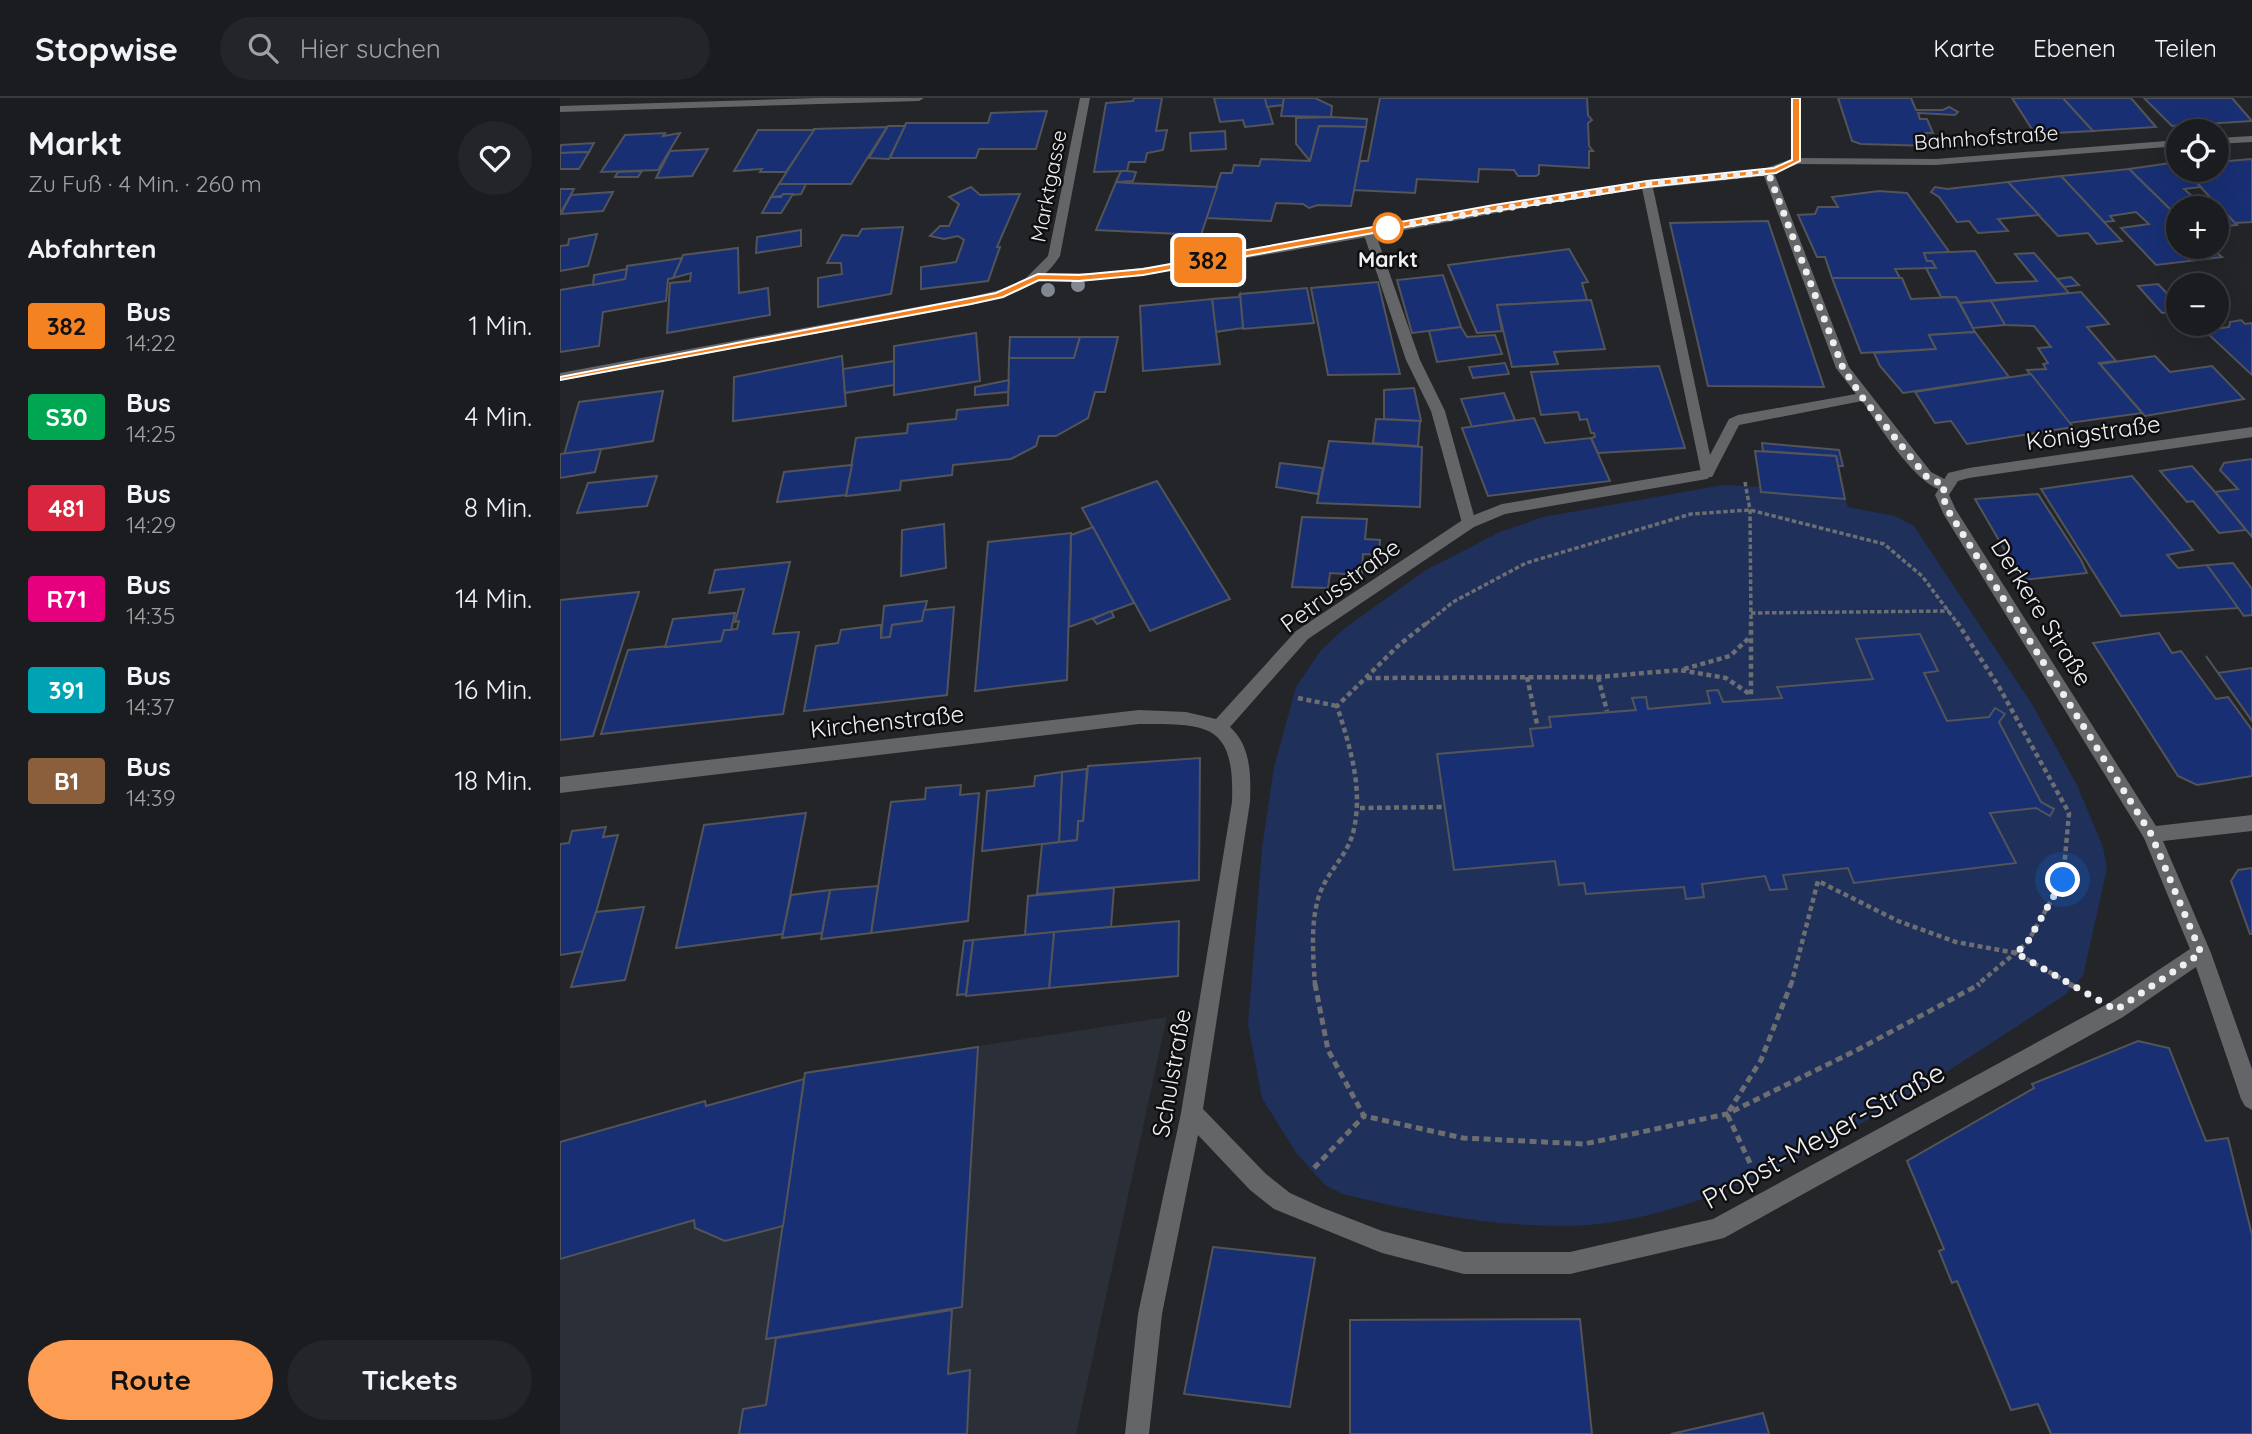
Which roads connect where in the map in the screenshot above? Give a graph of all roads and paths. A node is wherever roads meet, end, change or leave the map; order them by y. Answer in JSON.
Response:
{"nodes":[{"id":1,"x":919,"y":98,"type":"edge"},
{"id":2,"x":1084,"y":98,"type":"edge"},
{"id":3,"x":1796,"y":98,"type":"edge"},
{"id":4,"x":560,"y":109,"type":"edge"},
{"id":5,"x":2252,"y":139,"type":"edge"},
{"id":6,"x":2229,"y":140,"type":"edge"},
{"id":7,"x":2166,"y":144,"type":"edge"},
{"id":8,"x":1796,"y":161,"type":"junction"},
{"id":9,"x":1768,"y":172,"type":"junction"},
{"id":10,"x":1647,"y":184,"type":"junction"},
{"id":11,"x":1369,"y":232,"type":"junction"},
{"id":12,"x":1038,"y":277,"type":"junction"},
{"id":13,"x":560,"y":377,"type":"edge"},
{"id":14,"x":1862,"y":397,"type":"junction"},
{"id":15,"x":2252,"y":432,"type":"edge"},
{"id":16,"x":1707,"y":474,"type":"junction"},
{"id":17,"x":1945,"y":486,"type":"junction"},
{"id":18,"x":1750,"y":510,"type":"junction"},
{"id":19,"x":1469,"y":523,"type":"junction"},
{"id":20,"x":1950,"y":611,"type":"junction"},
{"id":21,"x":1751,"y":613,"type":"junction"},
{"id":22,"x":1752,"y":634,"type":"junction"},
{"id":23,"x":1680,"y":670,"type":"junction"},
{"id":24,"x":1527,"y":677,"type":"junction"},
{"id":25,"x":1598,"y":677,"type":"junction"},
{"id":26,"x":1367,"y":678,"type":"junction"},
{"id":27,"x":1607,"y":710,"type":"dead end"},
{"id":28,"x":1537,"y":724,"type":"dead end"},
{"id":29,"x":1220,"y":726,"type":"junction"},
{"id":30,"x":560,"y":785,"type":"edge"},
{"id":31,"x":1444,"y":807,"type":"dead end"},
{"id":32,"x":1360,"y":808,"type":"junction"},
{"id":33,"x":2252,"y":822,"type":"edge"},
{"id":34,"x":2151,"y":834,"type":"junction"},
{"id":35,"x":2016,"y":953,"type":"junction"},
{"id":36,"x":2201,"y":953,"type":"junction"},
{"id":37,"x":2116,"y":1010,"type":"junction"},
{"id":38,"x":2252,"y":1098,"type":"edge"},
{"id":39,"x":1192,"y":1113,"type":"junction"},
{"id":40,"x":1727,"y":1114,"type":"junction"},
{"id":41,"x":1364,"y":1116,"type":"junction"},
{"id":42,"x":1282,"y":1201,"type":"junction"},
{"id":43,"x":1769,"y":1202,"type":"junction"},
{"id":44,"x":1137,"y":1434,"type":"edge"}],
"edges":[{"from":1,"to":4,"type":"street"},
{"from":2,"to":12,"type":"street","name":"Marktgasse"},
{"from":3,"to":8,"type":"street"},
{"from":5,"to":6,"type":"street"},
{"from":7,"to":8,"type":"street","name":"Bahnhofstraße"},
{"from":8,"to":9,"type":"street"},
{"from":9,"to":10,"type":"street"},
{"from":9,"to":14,"type":"street"},
{"from":10,"to":11,"type":"street"},
{"from":10,"to":16,"type":"street"},
{"from":11,"to":12,"type":"street"},
{"from":11,"to":19,"type":"street"},
{"from":12,"to":13,"type":"street"},
{"from":14,"to":16,"type":"street"},
{"from":14,"to":17,"type":"street"},
{"from":15,"to":17,"type":"street","name":"Königstraße"},
{"from":16,"to":19,"type":"street","name":"Petrusstraße"},
{"from":17,"to":34,"type":"street","name":"Derkere Straße"},
{"from":18,"to":20,"type":"path"},
{"from":18,"to":21,"type":"path"},
{"from":18,"to":26,"type":"path"},
{"from":19,"to":29,"type":"street","name":"Petrusstraße"},
{"from":20,"to":21,"type":"path"},
{"from":20,"to":35,"type":"path"},
{"from":21,"to":22,"type":"path"},
{"from":22,"to":23,"type":"path"},
{"from":22,"to":23,"type":"path"},
{"from":23,"to":25,"type":"path"},
{"from":24,"to":25,"type":"path"},
{"from":24,"to":26,"type":"path"},
{"from":24,"to":28,"type":"path"},
{"from":25,"to":27,"type":"path"},
{"from":26,"to":32,"type":"path"},
{"from":29,"to":30,"type":"street","name":"Kirchenstraße"},
{"from":29,"to":39,"type":"street","name":"Schulstraße"},
{"from":31,"to":32,"type":"path"},
{"from":32,"to":41,"type":"path"},
{"from":33,"to":34,"type":"street"},
{"from":34,"to":36,"type":"street","name":"Derkere Straße"},
{"from":35,"to":37,"type":"path"},
{"from":35,"to":40,"type":"path"},
{"from":35,"to":40,"type":"path"},
{"from":36,"to":37,"type":"street","name":"Propst-Meyer-Straße"},
{"from":36,"to":38,"type":"street","name":"Derkere Straße"},
{"from":37,"to":43,"type":"street","name":"Propst-Meyer-Straße"},
{"from":39,"to":42,"type":"street","name":"Propst-Meyer-Straße"},
{"from":39,"to":44,"type":"street","name":"Schulstraße"},
{"from":40,"to":41,"type":"path"},
{"from":40,"to":43,"type":"path"},
{"from":41,"to":42,"type":"path"},
{"from":42,"to":43,"type":"street","name":"Propst-Meyer-Straße"}]}
